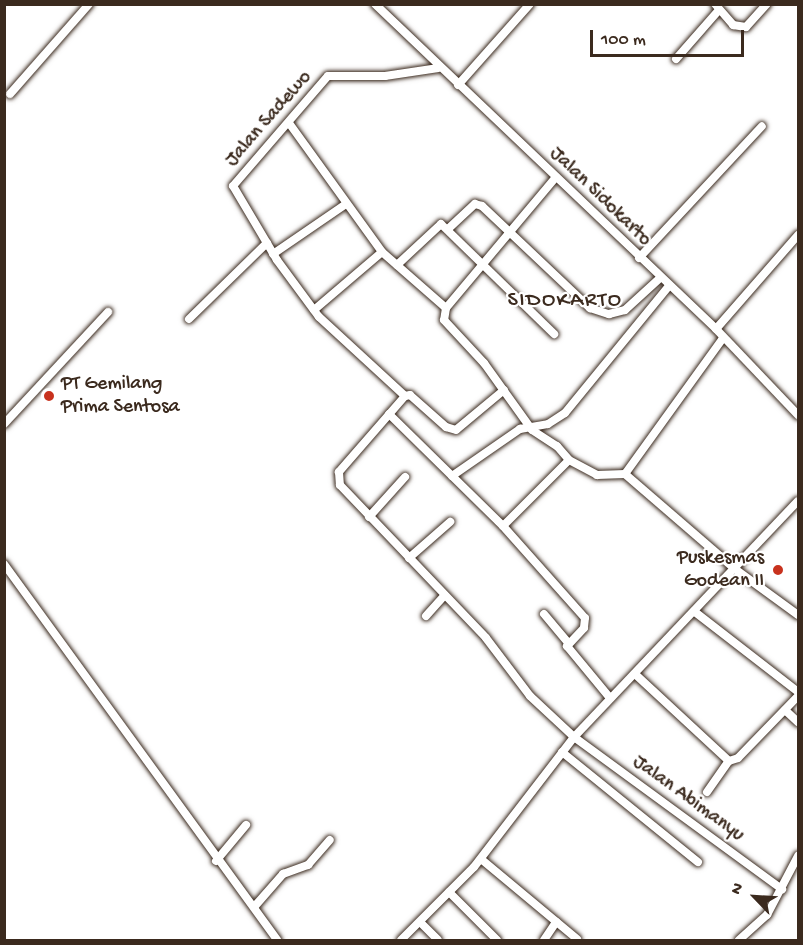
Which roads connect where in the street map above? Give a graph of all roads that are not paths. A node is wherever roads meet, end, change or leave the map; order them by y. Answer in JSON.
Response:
{"nodes":[{"id":1,"x":89,"y":4,"type":"edge"},
{"id":2,"x":375,"y":4,"type":"edge"},
{"id":3,"x":530,"y":4,"type":"edge"},
{"id":4,"x":767,"y":4,"type":"edge"},
{"id":5,"x":717,"y":8,"type":"edge"},
{"id":6,"x":676,"y":58,"type":"dead end"},
{"id":7,"x":438,"y":68,"type":"junction"},
{"id":8,"x":458,"y":85,"type":"junction"},
{"id":9,"x":10,"y":94,"type":"dead end"},
{"id":10,"x":289,"y":123,"type":"junction"},
{"id":11,"x":762,"y":126,"type":"dead end"},
{"id":12,"x":556,"y":177,"type":"junction"},
{"id":13,"x":346,"y":204,"type":"junction"},
{"id":14,"x":448,"y":229,"type":"junction"},
{"id":15,"x":508,"y":233,"type":"junction"},
{"id":16,"x":798,"y":235,"type":"edge"},
{"id":17,"x":267,"y":243,"type":"junction"},
{"id":18,"x":382,"y":252,"type":"junction"},
{"id":19,"x":273,"y":254,"type":"junction"},
{"id":20,"x":639,"y":258,"type":"junction"},
{"id":21,"x":397,"y":265,"type":"junction"},
{"id":22,"x":481,"y":265,"type":"junction"},
{"id":23,"x":660,"y":278,"type":"junction"},
{"id":24,"x":669,"y":286,"type":"junction"},
{"id":25,"x":446,"y":308,"type":"junction"},
{"id":26,"x":314,"y":310,"type":"junction"},
{"id":27,"x":108,"y":312,"type":"dead end"},
{"id":28,"x":189,"y":319,"type":"dead end"},
{"id":29,"x":716,"y":328,"type":"junction"},
{"id":30,"x":554,"y":334,"type":"dead end"},
{"id":31,"x":723,"y":338,"type":"junction"},
{"id":32,"x":504,"y":390,"type":"junction"},
{"id":33,"x":405,"y":396,"type":"junction"},
{"id":34,"x":389,"y":414,"type":"junction"},
{"id":35,"x":798,"y":415,"type":"edge"},
{"id":36,"x":4,"y":424,"type":"edge"},
{"id":37,"x":531,"y":430,"type":"junction"},
{"id":38,"x":569,"y":460,"type":"junction"},
{"id":39,"x":625,"y":474,"type":"junction"},
{"id":40,"x":452,"y":476,"type":"junction"},
{"id":41,"x":405,"y":477,"type":"dead end"},
{"id":42,"x":798,"y":501,"type":"edge"},
{"id":43,"x":369,"y":517,"type":"junction"},
{"id":44,"x":450,"y":522,"type":"dead end"},
{"id":45,"x":503,"y":526,"type":"junction"},
{"id":46,"x":409,"y":558,"type":"junction"},
{"id":47,"x":4,"y":564,"type":"edge"},
{"id":48,"x":735,"y":569,"type":"junction"},
{"id":49,"x":446,"y":595,"type":"junction"},
{"id":50,"x":695,"y":612,"type":"junction"},
{"id":51,"x":544,"y":614,"type":"dead end"},
{"id":52,"x":798,"y":615,"type":"edge"},
{"id":53,"x":426,"y":616,"type":"dead end"},
{"id":54,"x":568,"y":643,"type":"junction"},
{"id":55,"x":635,"y":674,"type":"junction"},
{"id":56,"x":798,"y":694,"type":"edge"},
{"id":57,"x":610,"y":698,"type":"junction"},
{"id":58,"x":785,"y":710,"type":"junction"},
{"id":59,"x":798,"y":722,"type":"edge"},
{"id":60,"x":574,"y":737,"type":"junction"},
{"id":61,"x":562,"y":752,"type":"junction"},
{"id":62,"x":729,"y":761,"type":"junction"},
{"id":63,"x":706,"y":792,"type":"dead end"},
{"id":64,"x":246,"y":825,"type":"dead end"},
{"id":65,"x":330,"y":840,"type":"dead end"},
{"id":66,"x":798,"y":856,"type":"edge"},
{"id":67,"x":481,"y":859,"type":"junction"},
{"id":68,"x":216,"y":861,"type":"junction"},
{"id":69,"x":698,"y":862,"type":"dead end"},
{"id":70,"x":782,"y":889,"type":"junction"},
{"id":71,"x":448,"y":892,"type":"junction"},
{"id":72,"x":255,"y":906,"type":"junction"},
{"id":73,"x":420,"y":922,"type":"junction"},
{"id":74,"x":556,"y":922,"type":"junction"},
{"id":75,"x":577,"y":939,"type":"edge"},
{"id":76,"x":277,"y":940,"type":"edge"},
{"id":77,"x":401,"y":940,"type":"edge"},
{"id":78,"x":438,"y":940,"type":"edge"},
{"id":79,"x":497,"y":940,"type":"edge"},
{"id":80,"x":544,"y":940,"type":"edge"},
{"id":81,"x":739,"y":940,"type":"edge"}],
"edges":[{"from":1,"to":9,"type":"street"},
{"from":2,"to":7,"type":"street","name":"Jalan Sidokarto"},
{"from":3,"to":8,"type":"street"},
{"from":4,"to":5,"type":"street"},
{"from":5,"to":6,"type":"street"},
{"from":7,"to":8,"type":"street","name":"Jalan Sidokarto"},
{"from":7,"to":10,"type":"street","name":"Jalan Sadewo"},
{"from":8,"to":12,"type":"street","name":"Jalan Sidokarto"},
{"from":10,"to":13,"type":"street"},
{"from":10,"to":17,"type":"street","name":"Jalan Sadewo"},
{"from":11,"to":20,"type":"street"},
{"from":12,"to":15,"type":"street"},
{"from":12,"to":20,"type":"street","name":"Jalan Sidokarto"},
{"from":13,"to":18,"type":"street"},
{"from":13,"to":19,"type":"street"},
{"from":14,"to":15,"type":"street"},
{"from":14,"to":21,"type":"street"},
{"from":14,"to":22,"type":"street"},
{"from":15,"to":22,"type":"street"},
{"from":15,"to":23,"type":"street"},
{"from":16,"to":29,"type":"street"},
{"from":17,"to":19,"type":"street"},
{"from":17,"to":28,"type":"street"},
{"from":18,"to":21,"type":"street"},
{"from":18,"to":26,"type":"street"},
{"from":19,"to":26,"type":"street"},
{"from":20,"to":23,"type":"street","name":"Jalan Sidokarto"},
{"from":21,"to":25,"type":"street"},
{"from":22,"to":25,"type":"street"},
{"from":22,"to":30,"type":"street"},
{"from":23,"to":24,"type":"street","name":"Jalan Sidokarto"},
{"from":24,"to":29,"type":"street","name":"Jalan Sidokarto"},
{"from":24,"to":37,"type":"street"},
{"from":25,"to":32,"type":"street"},
{"from":26,"to":33,"type":"street"},
{"from":27,"to":36,"type":"street"},
{"from":29,"to":31,"type":"street","name":"Jalan Sidokarto"},
{"from":31,"to":35,"type":"street","name":"Jalan Sidokarto"},
{"from":31,"to":39,"type":"street"},
{"from":32,"to":33,"type":"street"},
{"from":32,"to":37,"type":"street"},
{"from":33,"to":34,"type":"street"},
{"from":34,"to":40,"type":"street"},
{"from":34,"to":43,"type":"street","name":"Jalan Abimanyu"},
{"from":37,"to":38,"type":"street"},
{"from":37,"to":40,"type":"street"},
{"from":38,"to":39,"type":"street"},
{"from":38,"to":45,"type":"street"},
{"from":39,"to":48,"type":"street"},
{"from":40,"to":45,"type":"street"},
{"from":41,"to":43,"type":"street"},
{"from":42,"to":48,"type":"street"},
{"from":43,"to":46,"type":"street","name":"Jalan Abimanyu"},
{"from":44,"to":46,"type":"street"},
{"from":45,"to":54,"type":"street"},
{"from":46,"to":49,"type":"street","name":"Jalan Abimanyu"},
{"from":47,"to":68,"type":"street"},
{"from":48,"to":50,"type":"street"},
{"from":48,"to":52,"type":"street"},
{"from":49,"to":53,"type":"street"},
{"from":49,"to":60,"type":"street","name":"Jalan Abimanyu"},
{"from":50,"to":55,"type":"street"},
{"from":50,"to":56,"type":"street"},
{"from":51,"to":54,"type":"street"},
{"from":54,"to":57,"type":"street"},
{"from":55,"to":57,"type":"street"},
{"from":55,"to":62,"type":"street"},
{"from":56,"to":58,"type":"street"},
{"from":57,"to":60,"type":"street"},
{"from":58,"to":59,"type":"street"},
{"from":58,"to":62,"type":"street"},
{"from":60,"to":61,"type":"street"},
{"from":60,"to":70,"type":"street","name":"Jalan Abimanyu"},
{"from":61,"to":67,"type":"street"},
{"from":61,"to":69,"type":"street"},
{"from":62,"to":63,"type":"street"},
{"from":64,"to":68,"type":"street"},
{"from":65,"to":72,"type":"street"},
{"from":66,"to":70,"type":"street"},
{"from":67,"to":71,"type":"street"},
{"from":67,"to":74,"type":"street"},
{"from":68,"to":72,"type":"street"},
{"from":70,"to":81,"type":"street"},
{"from":71,"to":73,"type":"street"},
{"from":71,"to":79,"type":"street"},
{"from":72,"to":76,"type":"street"},
{"from":73,"to":77,"type":"street"},
{"from":73,"to":78,"type":"street"},
{"from":74,"to":75,"type":"street"},
{"from":74,"to":80,"type":"street"}]}
